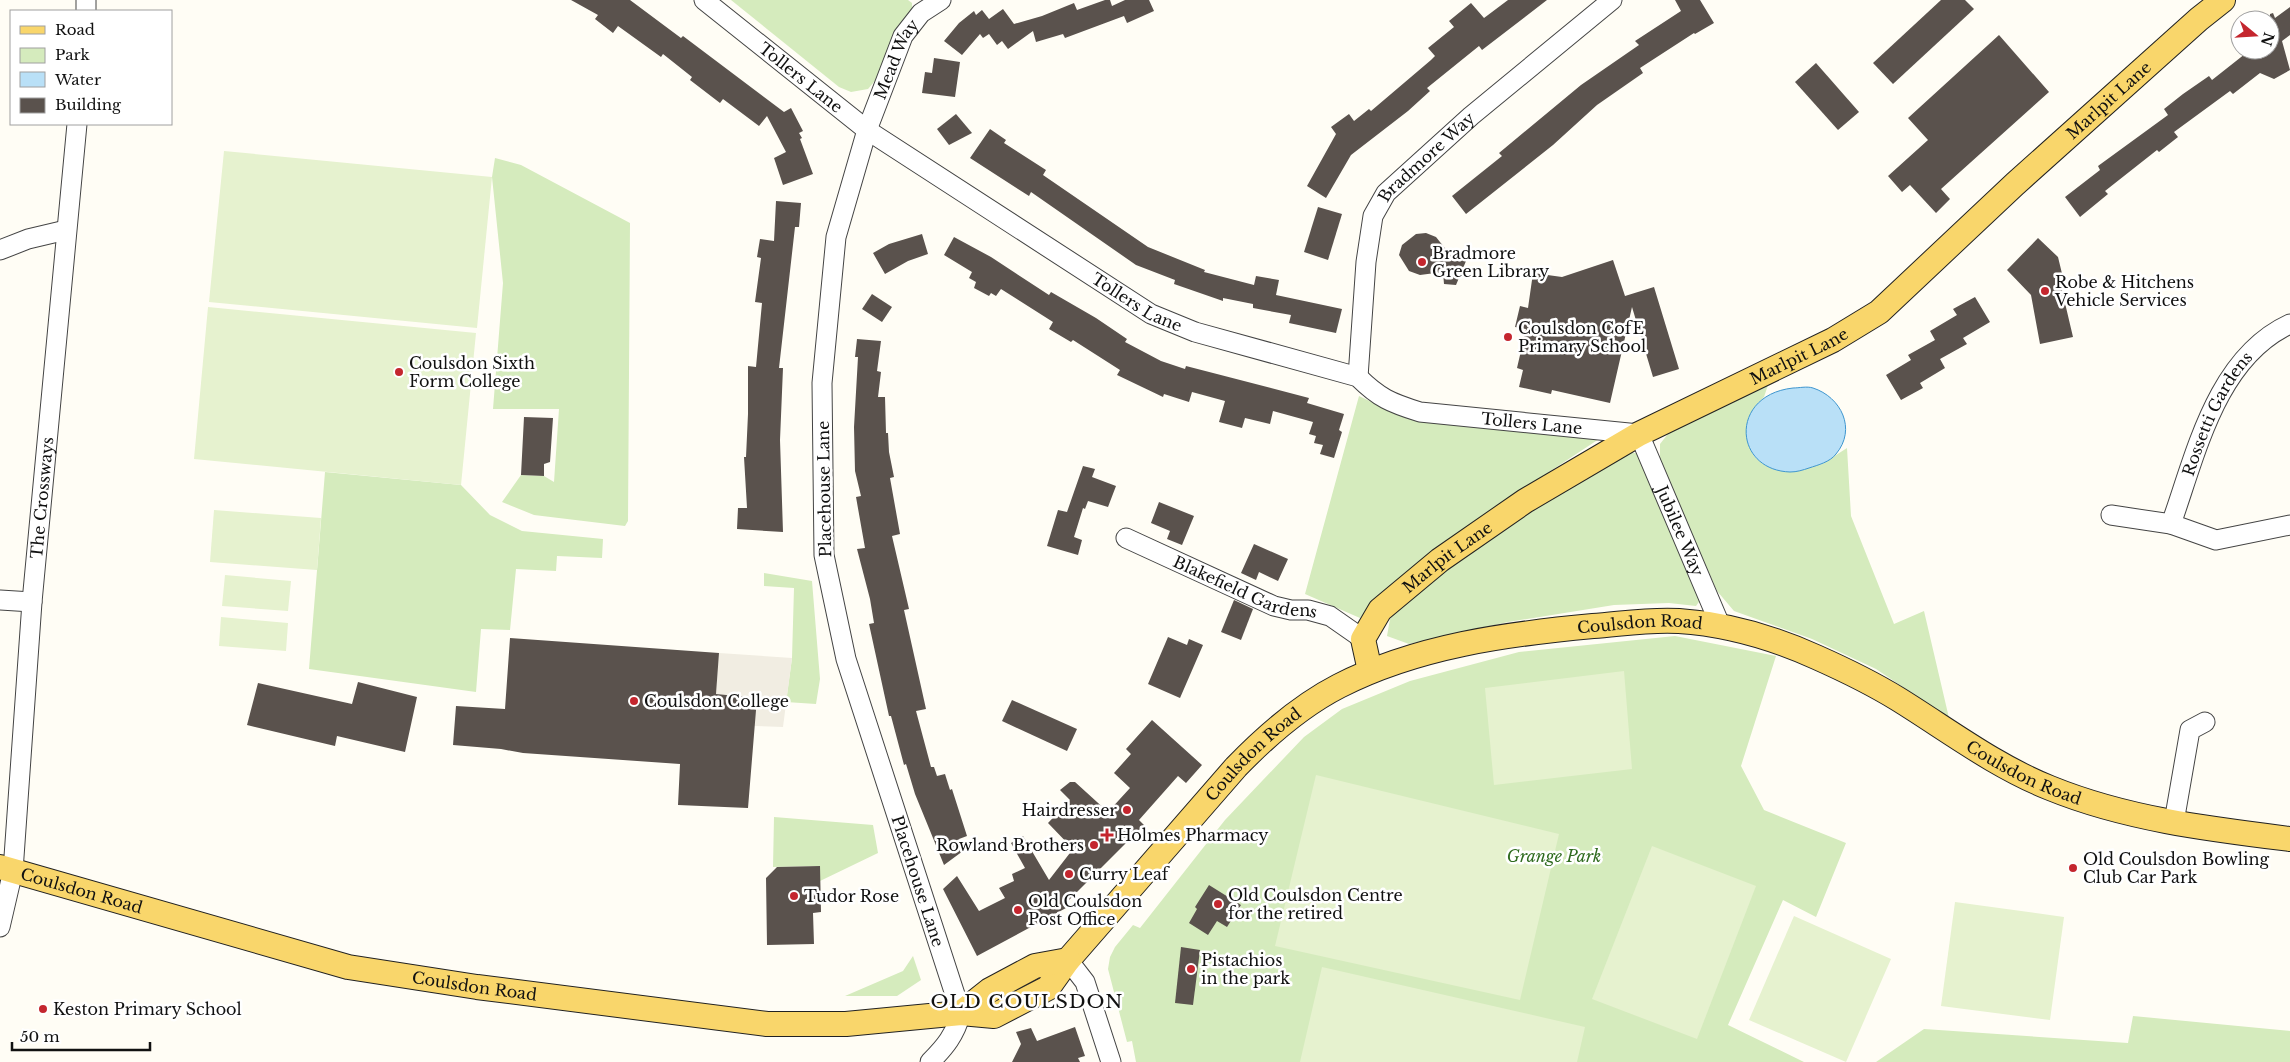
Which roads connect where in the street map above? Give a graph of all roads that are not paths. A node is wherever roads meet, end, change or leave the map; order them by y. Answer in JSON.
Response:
{"nodes":[{"id":1,"x":704,"y":0,"type":"edge"},
{"id":2,"x":1612,"y":0,"type":"edge"},
{"id":3,"x":2223,"y":0,"type":"edge"},
{"id":4,"x":932,"y":2,"type":"edge"},
{"id":5,"x":77,"y":125,"type":"edge"},
{"id":6,"x":867,"y":130,"type":"junction"},
{"id":7,"x":66,"y":230,"type":"junction"},
{"id":8,"x":0,"y":250,"type":"edge"},
{"id":9,"x":2290,"y":324,"type":"edge"},
{"id":10,"x":1358,"y":377,"type":"junction"},
{"id":11,"x":1639,"y":434,"type":"junction"},
{"id":12,"x":2111,"y":515,"type":"dead end"},
{"id":13,"x":2170,"y":524,"type":"junction"},
{"id":14,"x":2290,"y":526,"type":"edge"},
{"id":15,"x":1126,"y":538,"type":"dead end"},
{"id":16,"x":0,"y":600,"type":"edge"},
{"id":17,"x":32,"y":602,"type":"junction"},
{"id":18,"x":1721,"y":627,"type":"junction"},
{"id":19,"x":1363,"y":640,"type":"junction"},
{"id":20,"x":1370,"y":671,"type":"junction"},
{"id":21,"x":2205,"y":722,"type":"dead end"},
{"id":22,"x":2174,"y":822,"type":"junction"},
{"id":23,"x":2290,"y":839,"type":"edge"},
{"id":24,"x":6,"y":869,"type":"edge"},
{"id":25,"x":0,"y":927,"type":"edge"},
{"id":26,"x":1068,"y":960,"type":"junction"},
{"id":27,"x":960,"y":1014,"type":"junction"},
{"id":28,"x":930,"y":1062,"type":"edge"},
{"id":29,"x":1111,"y":1062,"type":"edge"}],
"edges":[{"from":1,"to":6,"type":"street","name":"Tollers Lane"},
{"from":2,"to":10,"type":"street","name":"Bradmore Way"},
{"from":3,"to":11,"type":"main road","name":"Marlpit Lane"},
{"from":4,"to":6,"type":"street","name":"Mead Way"},
{"from":5,"to":7,"type":"street","name":"The Crossways"},
{"from":6,"to":10,"type":"street","name":"Tollers Lane"},
{"from":6,"to":27,"type":"street","name":"Placehouse Lane"},
{"from":7,"to":8,"type":"street"},
{"from":7,"to":17,"type":"street","name":"The Crossways"},
{"from":9,"to":13,"type":"street","name":"Rossetti Gardens"},
{"from":10,"to":11,"type":"street","name":"Tollers Lane"},
{"from":11,"to":18,"type":"street","name":"Jubilee Way"},
{"from":11,"to":19,"type":"main road","name":"Marlpit Lane"},
{"from":12,"to":13,"type":"street"},
{"from":13,"to":14,"type":"street"},
{"from":15,"to":19,"type":"street","name":"Blakefield Gardens"},
{"from":16,"to":17,"type":"street"},
{"from":17,"to":24,"type":"street","name":"The Crossways"},
{"from":18,"to":20,"type":"main road","name":"Coulsdon Road"},
{"from":18,"to":22,"type":"main road","name":"Coulsdon Road"},
{"from":19,"to":20,"type":"main road"},
{"from":20,"to":26,"type":"main road","name":"Coulsdon Road"},
{"from":21,"to":22,"type":"street"},
{"from":22,"to":23,"type":"main road","name":"Coulsdon Road"},
{"from":24,"to":25,"type":"street","name":"The Crossways"},
{"from":24,"to":27,"type":"main road","name":"Coulsdon Road"},
{"from":26,"to":27,"type":"main road","name":"Coulsdon Road"},
{"from":26,"to":29,"type":"street"},
{"from":27,"to":28,"type":"street"}]}
